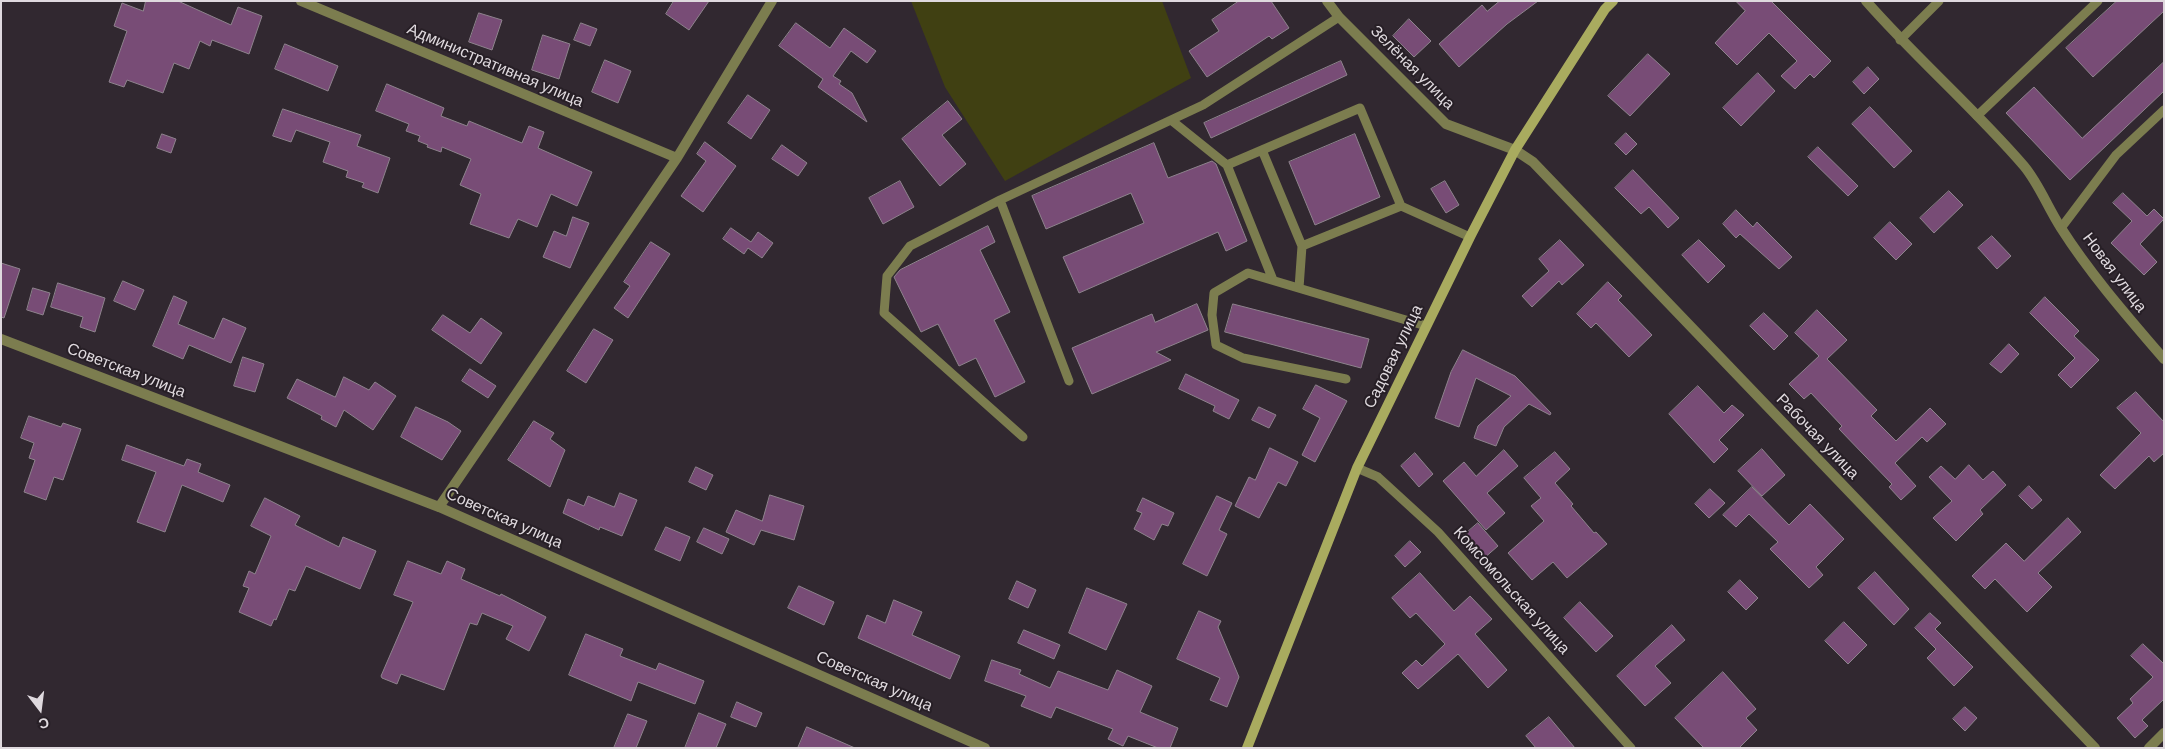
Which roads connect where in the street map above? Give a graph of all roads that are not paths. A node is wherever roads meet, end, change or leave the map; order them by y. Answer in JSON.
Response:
{"nodes":[{"id":1,"x":301,"y":1,"type":"edge"},
{"id":2,"x":772,"y":1,"type":"edge"},
{"id":3,"x":1327,"y":1,"type":"edge"},
{"id":4,"x":1613,"y":1,"type":"edge"},
{"id":5,"x":1866,"y":1,"type":"edge"},
{"id":6,"x":1940,"y":1,"type":"edge"},
{"id":7,"x":2098,"y":1,"type":"edge"},
{"id":8,"x":1339,"y":17,"type":"junction"},
{"id":9,"x":1900,"y":40,"type":"junction"},
{"id":10,"x":2164,"y":110,"type":"edge"},
{"id":11,"x":1977,"y":116,"type":"junction"},
{"id":12,"x":1171,"y":120,"type":"junction"},
{"id":13,"x":1262,"y":150,"type":"junction"},
{"id":14,"x":1515,"y":150,"type":"junction"},
{"id":15,"x":677,"y":158,"type":"junction"},
{"id":16,"x":1227,"y":165,"type":"junction"},
{"id":17,"x":1000,"y":200,"type":"junction"},
{"id":18,"x":1402,"y":206,"type":"junction"},
{"id":19,"x":2061,"y":228,"type":"junction"},
{"id":20,"x":1470,"y":236,"type":"junction"},
{"id":21,"x":1302,"y":246,"type":"junction"},
{"id":22,"x":1272,"y":280,"type":"junction"},
{"id":23,"x":1300,"y":288,"type":"junction"},
{"id":24,"x":1426,"y":326,"type":"junction"},
{"id":25,"x":1,"y":339,"type":"edge"},
{"id":26,"x":2164,"y":359,"type":"edge"},
{"id":27,"x":1346,"y":379,"type":"dead end"},
{"id":28,"x":1069,"y":381,"type":"dead end"},
{"id":29,"x":1023,"y":437,"type":"dead end"},
{"id":30,"x":1357,"y":468,"type":"junction"},
{"id":31,"x":439,"y":507,"type":"junction"},
{"id":32,"x":2164,"y":734,"type":"edge"},
{"id":33,"x":986,"y":748,"type":"edge"},
{"id":34,"x":1247,"y":748,"type":"edge"},
{"id":35,"x":1631,"y":748,"type":"edge"},
{"id":36,"x":2095,"y":748,"type":"edge"},
{"id":37,"x":2149,"y":748,"type":"edge"}],
"edges":[{"from":1,"to":15,"type":"street","name":"Административная улица"},
{"from":2,"to":15,"type":"street"},
{"from":3,"to":8,"type":"street","name":"Зелёная улица"},
{"from":4,"to":14,"type":"street","name":"Садовая улица"},
{"from":5,"to":9,"type":"street","name":"Новая улица"},
{"from":6,"to":9,"type":"lane"},
{"from":7,"to":11,"type":"lane"},
{"from":8,"to":12,"type":"lane"},
{"from":8,"to":14,"type":"street","name":"Зелёная улица"},
{"from":9,"to":11,"type":"street","name":"Новая улица"},
{"from":10,"to":19,"type":"lane"},
{"from":11,"to":19,"type":"street","name":"Новая улица"},
{"from":12,"to":16,"type":"lane"},
{"from":12,"to":17,"type":"lane"},
{"from":13,"to":16,"type":"lane"},
{"from":13,"to":18,"type":"lane"},
{"from":13,"to":21,"type":"lane"},
{"from":14,"to":20,"type":"street","name":"Садовая улица"},
{"from":14,"to":36,"type":"street","name":"Рабочая улица"},
{"from":15,"to":31,"type":"street"},
{"from":16,"to":22,"type":"lane"},
{"from":17,"to":28,"type":"lane"},
{"from":17,"to":29,"type":"lane"},
{"from":18,"to":20,"type":"lane"},
{"from":18,"to":21,"type":"lane"},
{"from":19,"to":26,"type":"street","name":"Новая улица"},
{"from":20,"to":24,"type":"street","name":"Садовая улица"},
{"from":21,"to":23,"type":"lane"},
{"from":22,"to":23,"type":"lane"},
{"from":22,"to":27,"type":"lane"},
{"from":23,"to":24,"type":"lane"},
{"from":24,"to":30,"type":"street","name":"Садовая улица"},
{"from":25,"to":31,"type":"street","name":"Советская улица"},
{"from":30,"to":34,"type":"street","name":"Садовая улица"},
{"from":30,"to":35,"type":"lane","name":"Комсомольская улица"},
{"from":31,"to":33,"type":"street","name":"Советская улица"},
{"from":32,"to":37,"type":"street"}]}
